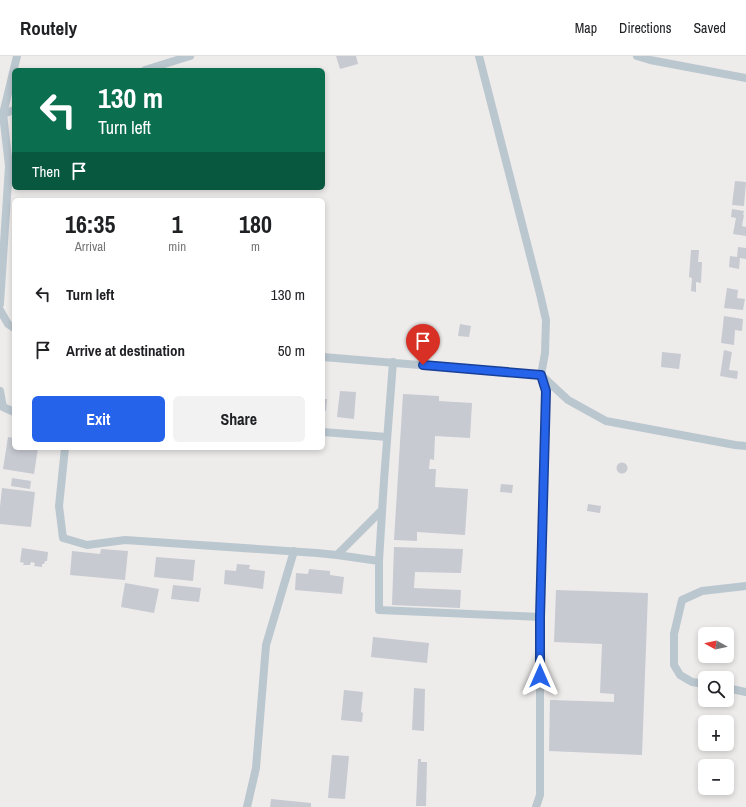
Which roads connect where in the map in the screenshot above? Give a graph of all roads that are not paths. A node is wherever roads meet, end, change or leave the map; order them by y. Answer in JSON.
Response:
{"nodes":[{"id":1,"x":17,"y":56,"type":"edge"},
{"id":2,"x":190,"y":56,"type":"edge"},
{"id":3,"x":479,"y":56,"type":"edge"},
{"id":4,"x":637,"y":56,"type":"edge"},
{"id":5,"x":650,"y":58,"type":"edge"},
{"id":6,"x":14,"y":68,"type":"edge"},
{"id":7,"x":151,"y":68,"type":"edge"},
{"id":8,"x":12,"y":75,"type":"edge"},
{"id":9,"x":746,"y":78,"type":"edge"},
{"id":10,"x":12,"y":111,"type":"edge"},
{"id":11,"x":2,"y":114,"type":"junction"},
{"id":12,"x":0,"y":304,"type":"edge"},
{"id":13,"x":0,"y":310,"type":"edge"},
{"id":14,"x":12,"y":327,"type":"edge"},
{"id":15,"x":325,"y":357,"type":"edge"},
{"id":16,"x":393,"y":362,"type":"junction"},
{"id":17,"x":541,"y":375,"type":"junction"},
{"id":18,"x":0,"y":391,"type":"edge"},
{"id":19,"x":12,"y":411,"type":"edge"},
{"id":20,"x":325,"y":432,"type":"edge"},
{"id":21,"x":387,"y":437,"type":"junction"},
{"id":22,"x":746,"y":446,"type":"edge"},
{"id":23,"x":65,"y":450,"type":"edge"},
{"id":24,"x":382,"y":510,"type":"junction"},
{"id":25,"x":294,"y":551,"type":"junction"},
{"id":26,"x":337,"y":555,"type":"junction"},
{"id":27,"x":380,"y":561,"type":"junction"},
{"id":28,"x":746,"y":586,"type":"edge"},
{"id":29,"x":540,"y":617,"type":"junction"},
{"id":30,"x":698,"y":683,"type":"edge"},
{"id":31,"x":734,"y":689,"type":"edge"},
{"id":32,"x":746,"y":692,"type":"edge"},
{"id":33,"x":247,"y":807,"type":"edge"},
{"id":34,"x":536,"y":807,"type":"edge"}],
"edges":[{"from":1,"to":6,"type":"lane"},
{"from":2,"to":7,"type":"lane"},
{"from":3,"to":17,"type":"lane"},
{"from":4,"to":5,"type":"lane"},
{"from":5,"to":9,"type":"lane"},
{"from":8,"to":11,"type":"lane"},
{"from":10,"to":11,"type":"lane"},
{"from":11,"to":12,"type":"lane"},
{"from":13,"to":14,"type":"lane"},
{"from":15,"to":16,"type":"lane"},
{"from":16,"to":17,"type":"lane"},
{"from":16,"to":21,"type":"lane"},
{"from":17,"to":22,"type":"lane"},
{"from":17,"to":29,"type":"lane"},
{"from":18,"to":19,"type":"lane"},
{"from":20,"to":21,"type":"lane"},
{"from":21,"to":24,"type":"lane"},
{"from":23,"to":25,"type":"lane"},
{"from":24,"to":26,"type":"lane"},
{"from":24,"to":27,"type":"lane"},
{"from":25,"to":26,"type":"lane"},
{"from":25,"to":33,"type":"lane"},
{"from":26,"to":27,"type":"lane"},
{"from":27,"to":29,"type":"lane"},
{"from":28,"to":30,"type":"lane"},
{"from":29,"to":34,"type":"lane"},
{"from":31,"to":32,"type":"lane"}]}
